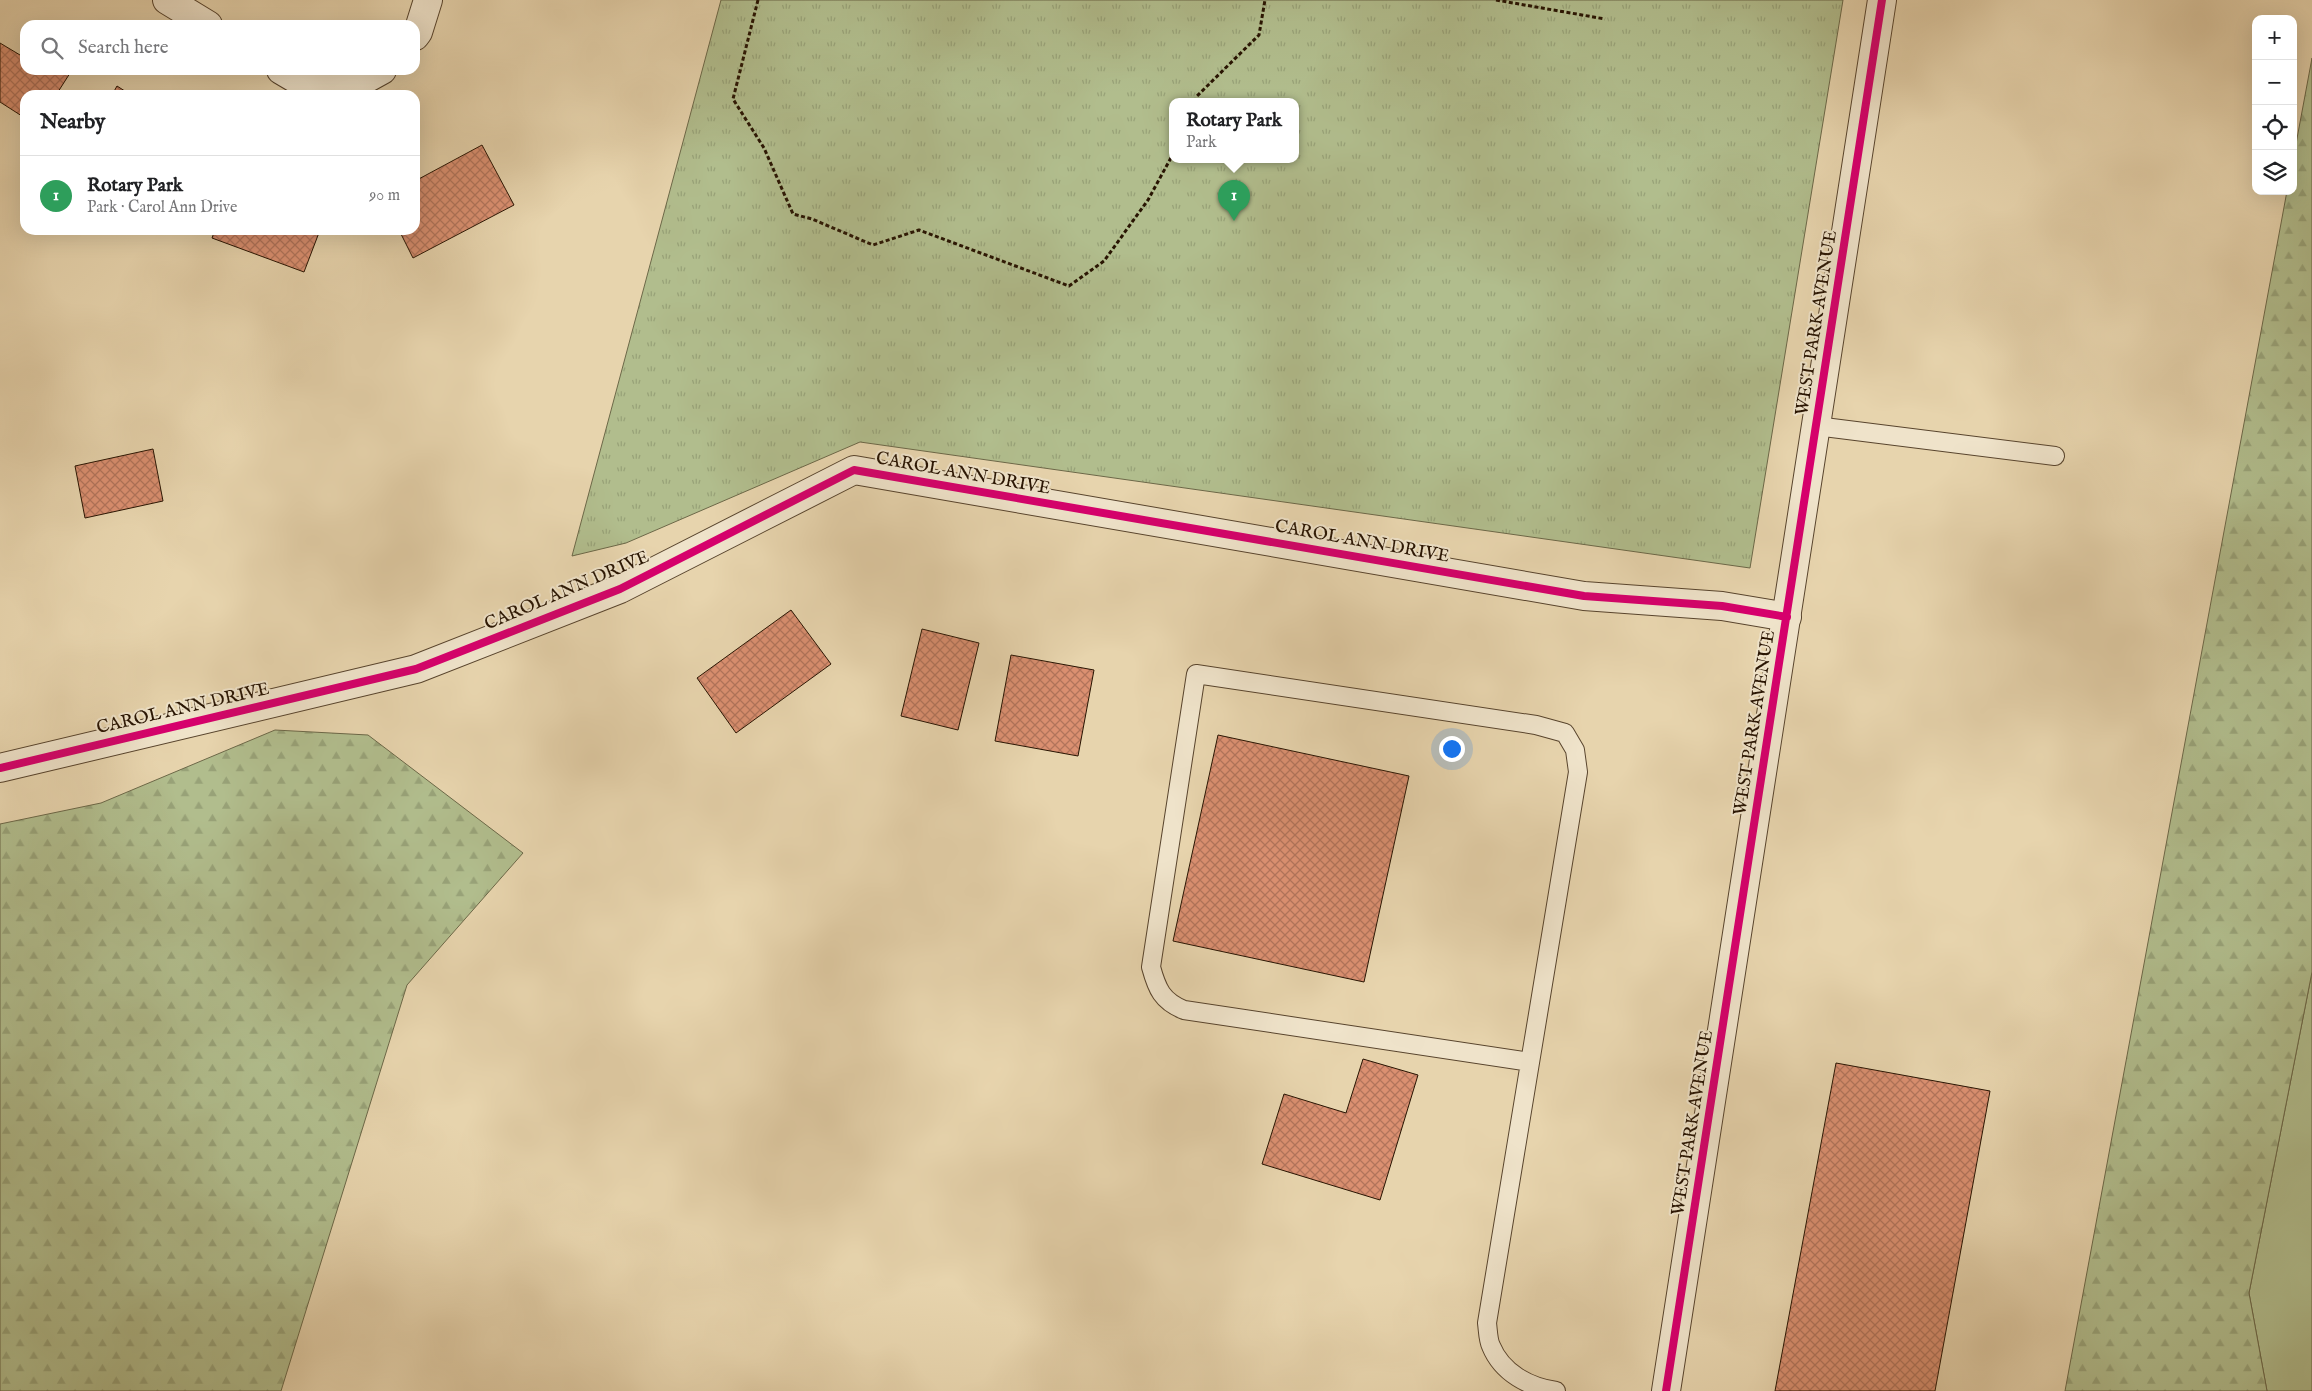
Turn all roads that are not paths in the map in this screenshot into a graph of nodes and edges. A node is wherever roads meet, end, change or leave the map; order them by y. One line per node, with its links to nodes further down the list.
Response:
1 (167, 0): 4 (street)
2 (428, 0): 5 (street)
3 (1882, 0): 8 (street, WEST PARK AVENUE)
4 (200, 20)
5 (420, 26)
6 (289, 75): 7 (street)
7 (373, 75)
8 (1816, 426): 9 (lane); 10 (street, WEST PARK AVENUE)
9 (2055, 456)
10 (1787, 617): 11 (street, CAROL ANN DRIVE); 14 (street, WEST PARK AVENUE)
11 (0, 768)
12 (1530, 1062): 12 (lane); 13 (lane)
13 (1556, 1391)
14 (1666, 1391)

